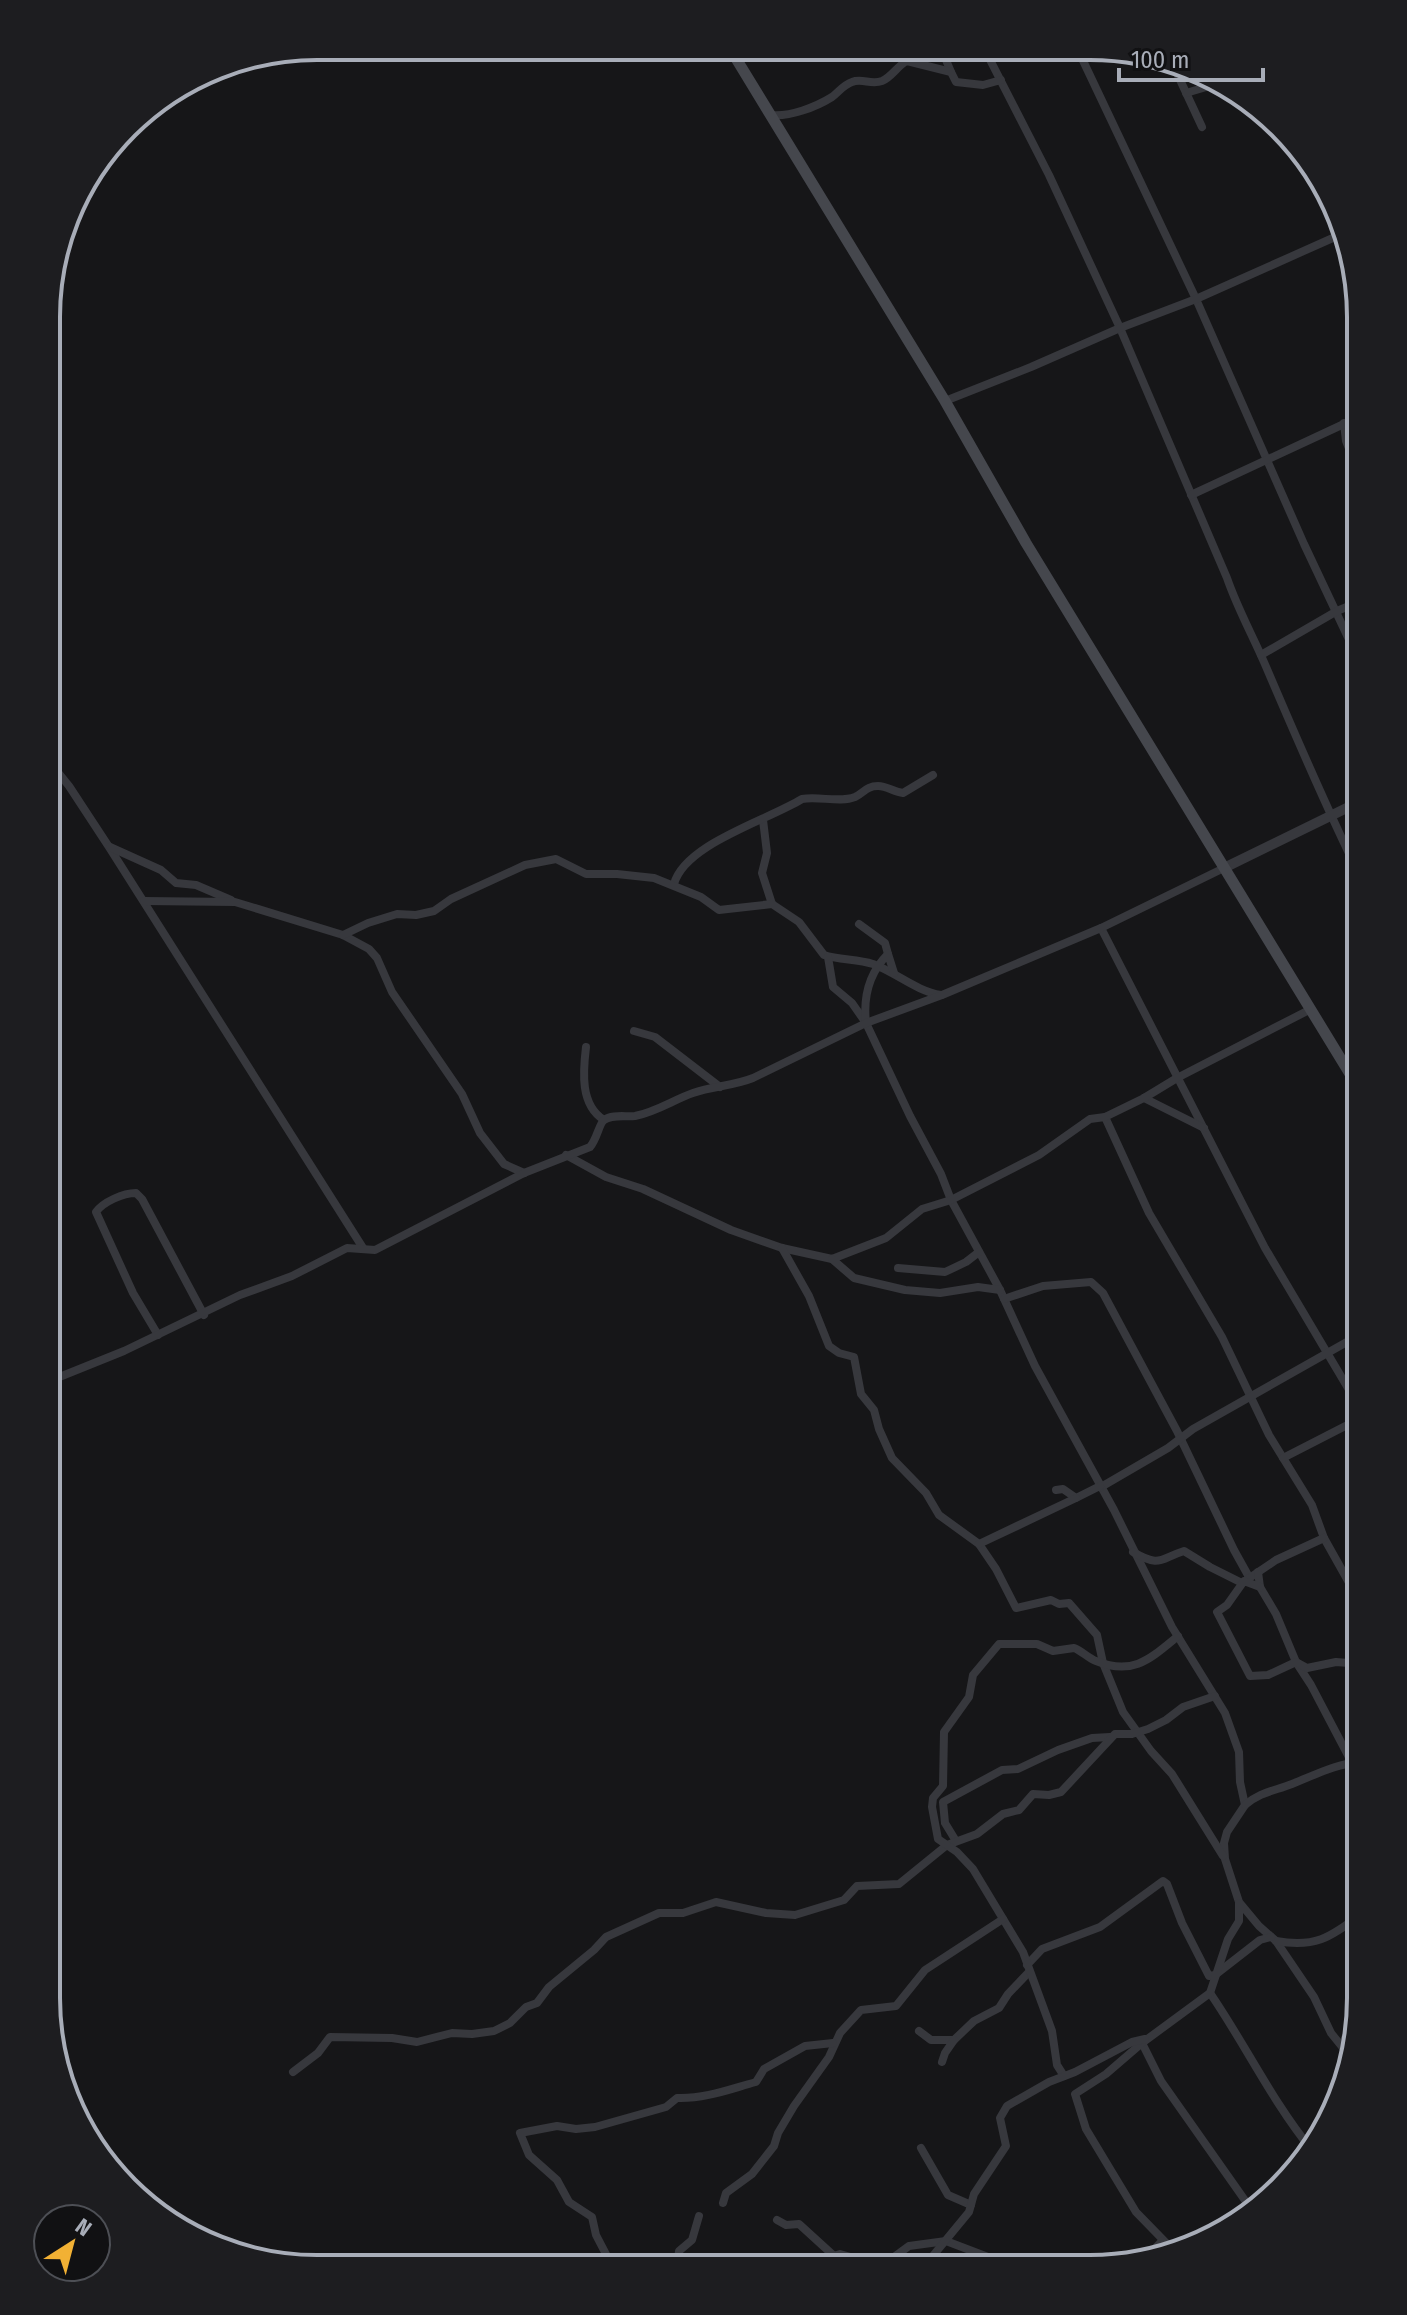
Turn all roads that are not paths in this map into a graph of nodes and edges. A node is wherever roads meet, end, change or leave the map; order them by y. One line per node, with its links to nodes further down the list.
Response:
1 (738, 60): 10 (main road)
2 (946, 60): 5 (street)
3 (990, 60): 7 (street)
4 (1083, 60): 13 (street)
5 (951, 72): 7 (street); 10 (street)
6 (1179, 77): 9 (street)
7 (1001, 80): 14 (street)
8 (1204, 88): 9 (street)
9 (1186, 93): 11 (street)
10 (776, 119): 15 (main road)
11 (1202, 127)
12 (1333, 237): 13 (street)
13 (1196, 299): 14 (street); 20 (street)
14 (1120, 328): 15 (street); 21 (street)
15 (945, 401): 33 (main road)
16 (1347, 422): 17 (street)
17 (1344, 423): 18 (street); 19 (street)
18 (1322, 433): 19 (street); 20 (street)
19 (1346, 441)
20 (1266, 458): 21 (street); 23 (street)
21 (1191, 495): 25 (street)
22 (1347, 607): 23 (street)
23 (1337, 611): 24 (street); 25 (street)
24 (1347, 633)
25 (1261, 655): 29 (street)
26 (60, 775): 31 (street)
27 (933, 775): 30 (street)
28 (1347, 808): 29 (street)
29 (1330, 816): 32 (street); 33 (street)
30 (763, 820): 34 (street); 37 (street)
31 (109, 847): 35 (street); 36 (street)
32 (1347, 849)
33 (1226, 867): 39 (street); 46 (main road)
34 (674, 884): 37 (street); 40 (street)
35 (144, 901): 36 (street); 60 (street)
36 (235, 902): 40 (street)
37 (772, 904): 42 (street)
38 (859, 924): 41 (street)
39 (1101, 928): 45 (street); 51 (street)
40 (343, 935): 58 (street)
41 (888, 954): 43 (street); 44 (street)
42 (828, 957): 43 (street); 47 (street)
43 (876, 965): 44 (street); 47 (street)
44 (894, 973): 45 (street)
45 (942, 995): 47 (street)
46 (1311, 1009): 50 (main road); 51 (street)
47 (866, 1023): 52 (street); 59 (street)
48 (634, 1031): 52 (street)
49 (586, 1047): 55 (street)
50 (1347, 1068)
51 (1177, 1078): 53 (street); 56 (street)
52 (720, 1087): 55 (street)
53 (1144, 1098): 54 (street); 56 (street)
54 (1105, 1117): 59 (street); 72 (street)
55 (604, 1120): 57 (street)
56 (1204, 1128): 69 (street)
57 (566, 1155): 58 (street); 61 (street)
58 (524, 1173): 60 (street)
59 (951, 1200): 62 (street); 63 (street)
60 (363, 1248): 66 (street)
61 (782, 1248): 63 (street); 80 (street)
62 (979, 1252): 64 (street); 65 (street)
63 (832, 1259): 65 (street)
64 (898, 1268)
65 (1002, 1294): 74 (street); 76 (street)
66 (204, 1315): 67 (street); 67 (street)
67 (158, 1335): 70 (street)
68 (1346, 1342): 69 (street)
69 (1326, 1354): 71 (street); 72 (street)
70 (60, 1376)
71 (1346, 1387)
72 (1252, 1395): 74 (street); 75 (street)
73 (1346, 1426): 75 (street)
74 (1180, 1439): 76 (street); 82 (street)
75 (1283, 1458): 79 (street)
76 (1101, 1486): 78 (street); 81 (street)
77 (1056, 1490): 78 (street)
78 (1076, 1498): 80 (street)
79 (1324, 1538): 82 (street); 83 (street)
80 (979, 1544): 87 (street)
81 (1133, 1552): 82 (street); 85 (street)
82 (1250, 1577): 84 (street); 84 (street); 86 (street)
83 (1346, 1578)
84 (1260, 1587): 86 (street)
85 (1178, 1636): 87 (street); 89 (street)
86 (1296, 1662): 88 (street); 92 (street)
87 (1103, 1663): 90 (street); 95 (street)
88 (1346, 1663)
89 (1215, 1696): 90 (street); 94 (street)
90 (1138, 1733): 91 (street); 96 (street)
91 (1110, 1737): 95 (street); 95 (street)
92 (1346, 1746)
93 (1346, 1765): 94 (street)
94 (1245, 1805): 96 (street)
95 (952, 1843): 98 (street); 110 (street)
96 (1225, 1859): 97 (street)
97 (1239, 1902): 100 (street); 102 (street)
98 (1003, 1919): 101 (street); 107 (street)
99 (1346, 1925): 100 (street)
100 (1274, 1939): 102 (street); 108 (street)
101 (1028, 1962): 102 (street); 105 (street); 111 (street)
102 (1215, 1975): 103 (street)
103 (1210, 1993): 106 (street); 112 (street)
104 (919, 2031): 105 (street)
105 (954, 2040): 109 (street)
106 (1145, 2041): 111 (street); 114 (street); 120 (street)
107 (833, 2043): 115 (street); 123 (street)
108 (1342, 2046)
109 (942, 2062)
110 (293, 2072)
111 (1064, 2076): 116 (street)
112 (1304, 2140)
113 (921, 2148): 116 (street)
114 (1246, 2202)
115 (723, 2203)
116 (971, 2205): 119 (street)
117 (699, 2216): 124 (street)
118 (777, 2220): 125 (street)
119 (946, 2241): 127 (street); 128 (street); 129 (street)
120 (1162, 2241): 121 (street); 122 (street)
121 (1164, 2243)
122 (1158, 2245)
123 (606, 2255)
124 (679, 2255)
125 (833, 2255): 126 (street)
126 (849, 2255)
127 (897, 2255)
128 (934, 2255)
129 (984, 2255)

